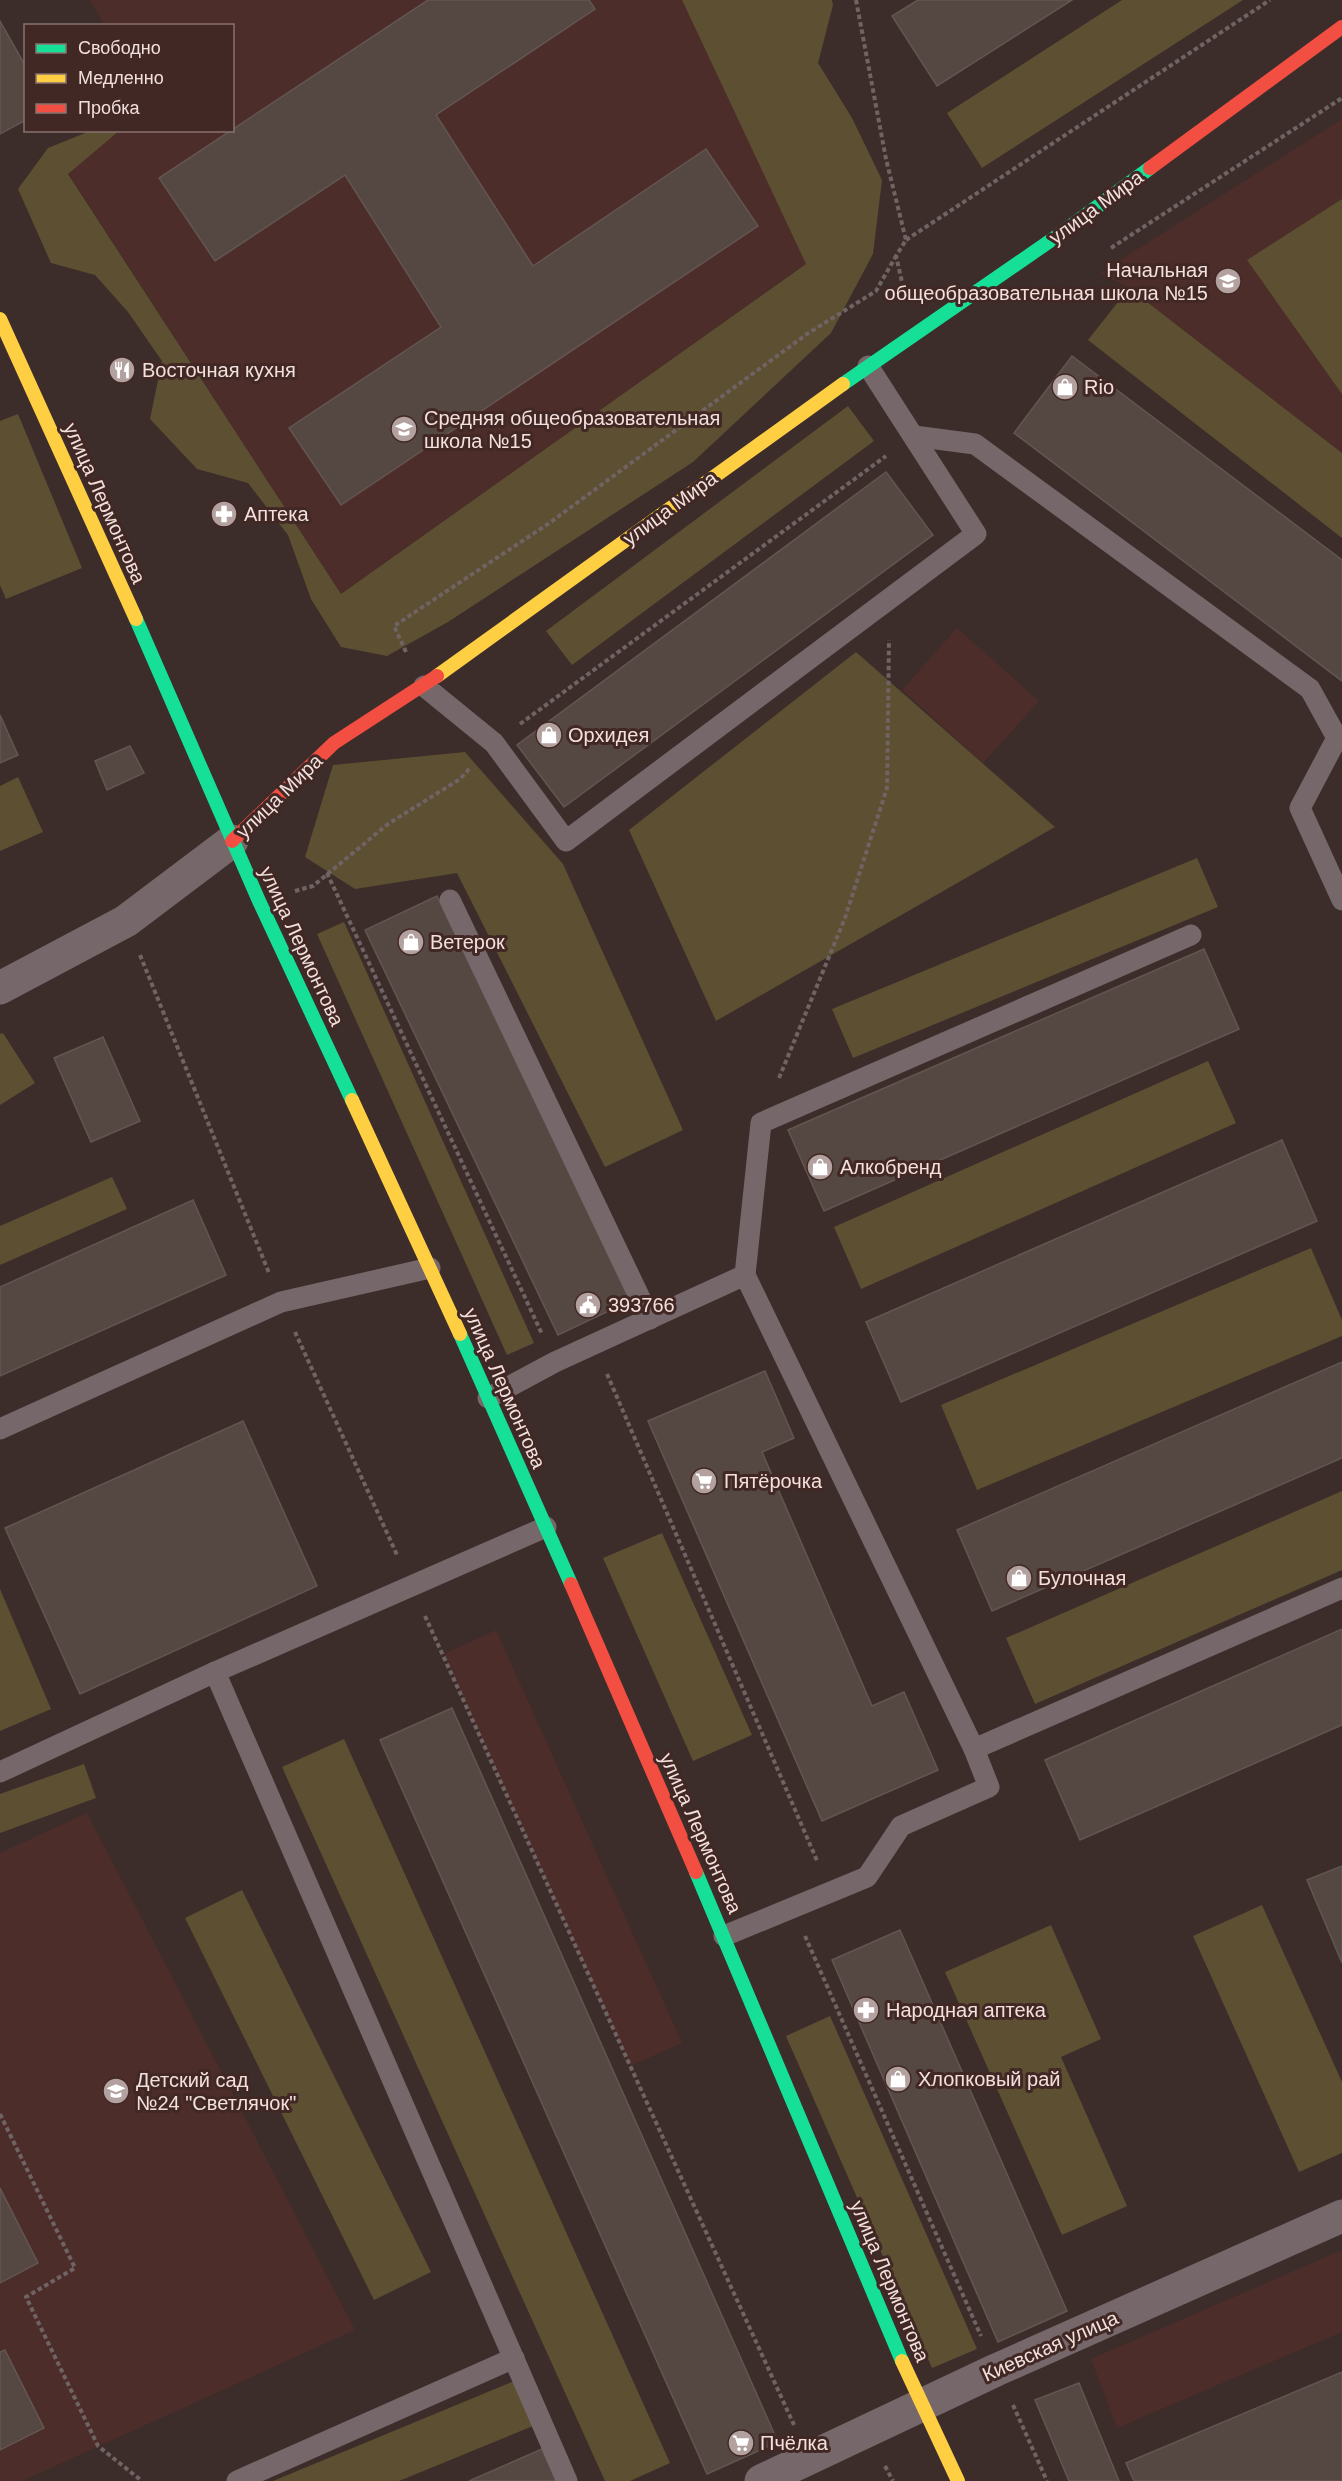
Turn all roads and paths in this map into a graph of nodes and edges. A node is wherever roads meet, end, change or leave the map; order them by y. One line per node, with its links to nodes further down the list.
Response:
1 (856, 0): 5 (path)
2 (1270, 0): 5 (path)
3 (1342, 27): 9 (street, улица Мира)
4 (1342, 98): 6 (path)
5 (906, 240): 7 (path)
6 (1105, 252)
7 (896, 256): 9 (path); 13 (path)
8 (0, 319): 15 (street, улица Лермонтова)
9 (915, 335): 10 (street, улица Мира)
10 (868, 366): 11 (lane); 13 (street, улица Мира)
11 (914, 436): 12 (lane); 14 (path); 18 (lane)
12 (891, 598): 14 (lane); 23 (path)
13 (423, 686): 14 (lane); 15 (street, улица Мира)
14 (494, 743): 16 (path)
15 (232, 841): 19 (street, улица Лермонтова); 20 (street, улица Мира)
16 (327, 873): 19 (path); 29 (path)
17 (450, 900): 27 (lane)
18 (1342, 900)
19 (260, 901): 24 (street, улица Лермонтова)
20 (126, 921): 22 (street, улица Мира); 26 (path)
21 (1191, 935): 23 (lane)
22 (0, 987)
23 (760, 1124): 25 (lane)
24 (430, 1268): 26 (lane); 30 (street, улица Лермонтова)
25 (745, 1275): 27 (lane); 37 (lane)
26 (281, 1302): 31 (lane); 33 (path)
27 (650, 1318): 28 (lane)
28 (594, 1344): 29 (lane); 39 (path)
29 (555, 1362): 30 (lane)
30 (488, 1398): 32 (street, улица Лермонтова)
31 (0, 1429)
32 (546, 1527): 36 (lane); 41 (street, улица Лермонтова)
33 (400, 1561)
34 (1342, 1588): 37 (lane)
35 (424, 1616): 47 (path)
36 (215, 1672): 38 (lane); 44 (lane)
37 (974, 1749): 39 (lane)
38 (0, 1772)
39 (830, 1891): 40 (lane)
40 (792, 1907): 41 (lane); 45 (path)
41 (724, 1936): 46 (street, улица Лермонтова)
42 (0, 2114): 48 (path)
43 (1342, 2216): 45 (street, Киевская улица)
44 (514, 2358): 49 (lane); 50 (lane)
45 (996, 2370): 46 (street, Киевская улица); 53 (path)
46 (921, 2405): 47 (street, Киевская улица); 52 (street, улица Лермонтова)
47 (810, 2459): 51 (street, Киевская улица)
48 (142, 2481)
49 (237, 2481)
50 (567, 2481)
51 (761, 2481)
52 (958, 2481)
53 (1047, 2481)

